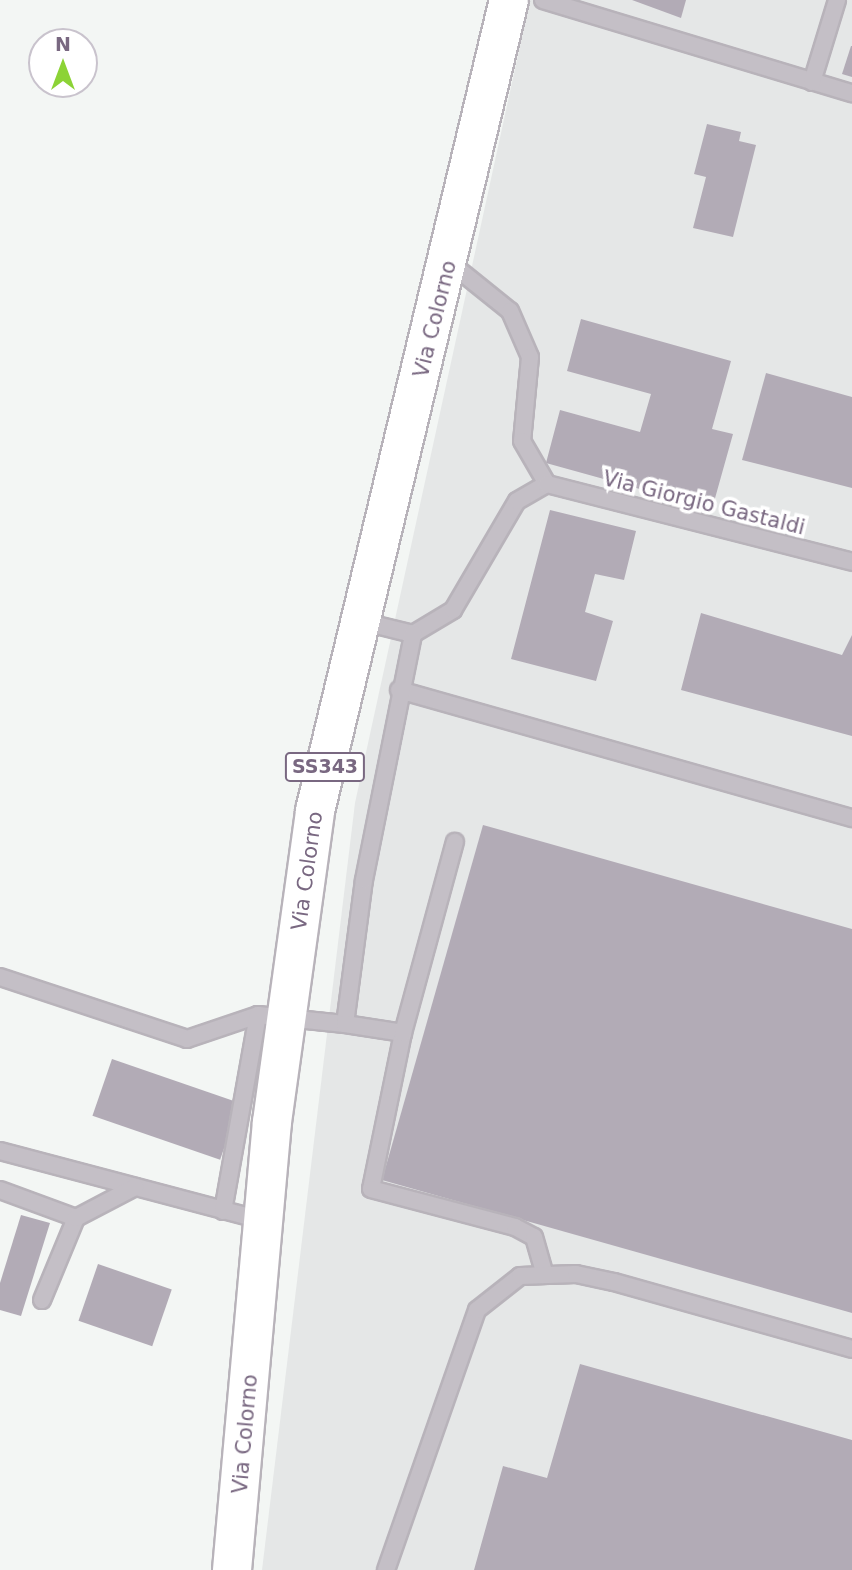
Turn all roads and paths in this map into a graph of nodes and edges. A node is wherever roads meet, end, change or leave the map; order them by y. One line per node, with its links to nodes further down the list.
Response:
1 (509, 0): 6 (main road, Via Colorno / SS343)
2 (543, 0): 4 (lane)
3 (837, 0): 4 (lane)
4 (812, 82): 5 (lane)
5 (852, 93)
6 (449, 262): 7 (lane); 9 (main road, Via Colorno / SS343)
7 (547, 484): 8 (lane, Via Giorgio Gastaldi); 10 (lane)
8 (852, 562)
9 (360, 621): 10 (lane); 15 (main road, Via Colorno / SS343)
10 (413, 634): 11 (lane)
11 (399, 691): 12 (lane); 16 (lane)
12 (852, 817)
13 (455, 842): 17 (lane)
14 (0, 977): 15 (lane)
15 (272, 1015): 16 (lane); 21 (lane); 23 (main road, Via Colorno / SS343)
16 (345, 1024): 17 (lane)
17 (403, 1033): 24 (lane)
18 (0, 1151): 19 (lane)
19 (135, 1187): 21 (lane); 22 (lane)
20 (0, 1190): 22 (lane)
21 (223, 1211): 23 (lane)
22 (76, 1218): 25 (lane)
23 (262, 1220): 27 (main road, Via Colorno / SS343)
24 (544, 1272): 26 (lane); 28 (lane)
25 (43, 1300)
26 (852, 1349)
27 (235, 1564)
28 (386, 1570)

